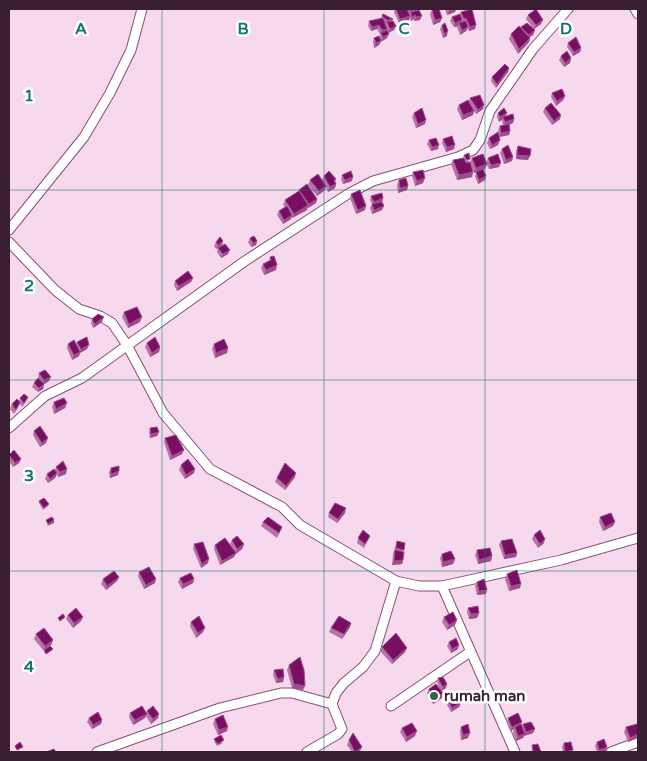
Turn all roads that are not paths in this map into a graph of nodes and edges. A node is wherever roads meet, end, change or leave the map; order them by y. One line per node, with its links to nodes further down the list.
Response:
1 (142, 9): 5 (street)
2 (568, 9): 7 (street)
3 (636, 9): 4 (street)
4 (638, 14)
5 (9, 230)
6 (9, 242): 7 (street)
7 (126, 345): 8 (street); 10 (street)
8 (9, 428)
9 (638, 538): 11 (street)
10 (396, 581): 11 (street); 13 (street)
11 (442, 586): 12 (street)
12 (470, 652): 14 (street); 18 (street)
13 (332, 704): 16 (street); 17 (street)
14 (391, 706)
15 (638, 742): 19 (street)
16 (97, 752)
17 (307, 752)
18 (514, 752)
19 (611, 752)

